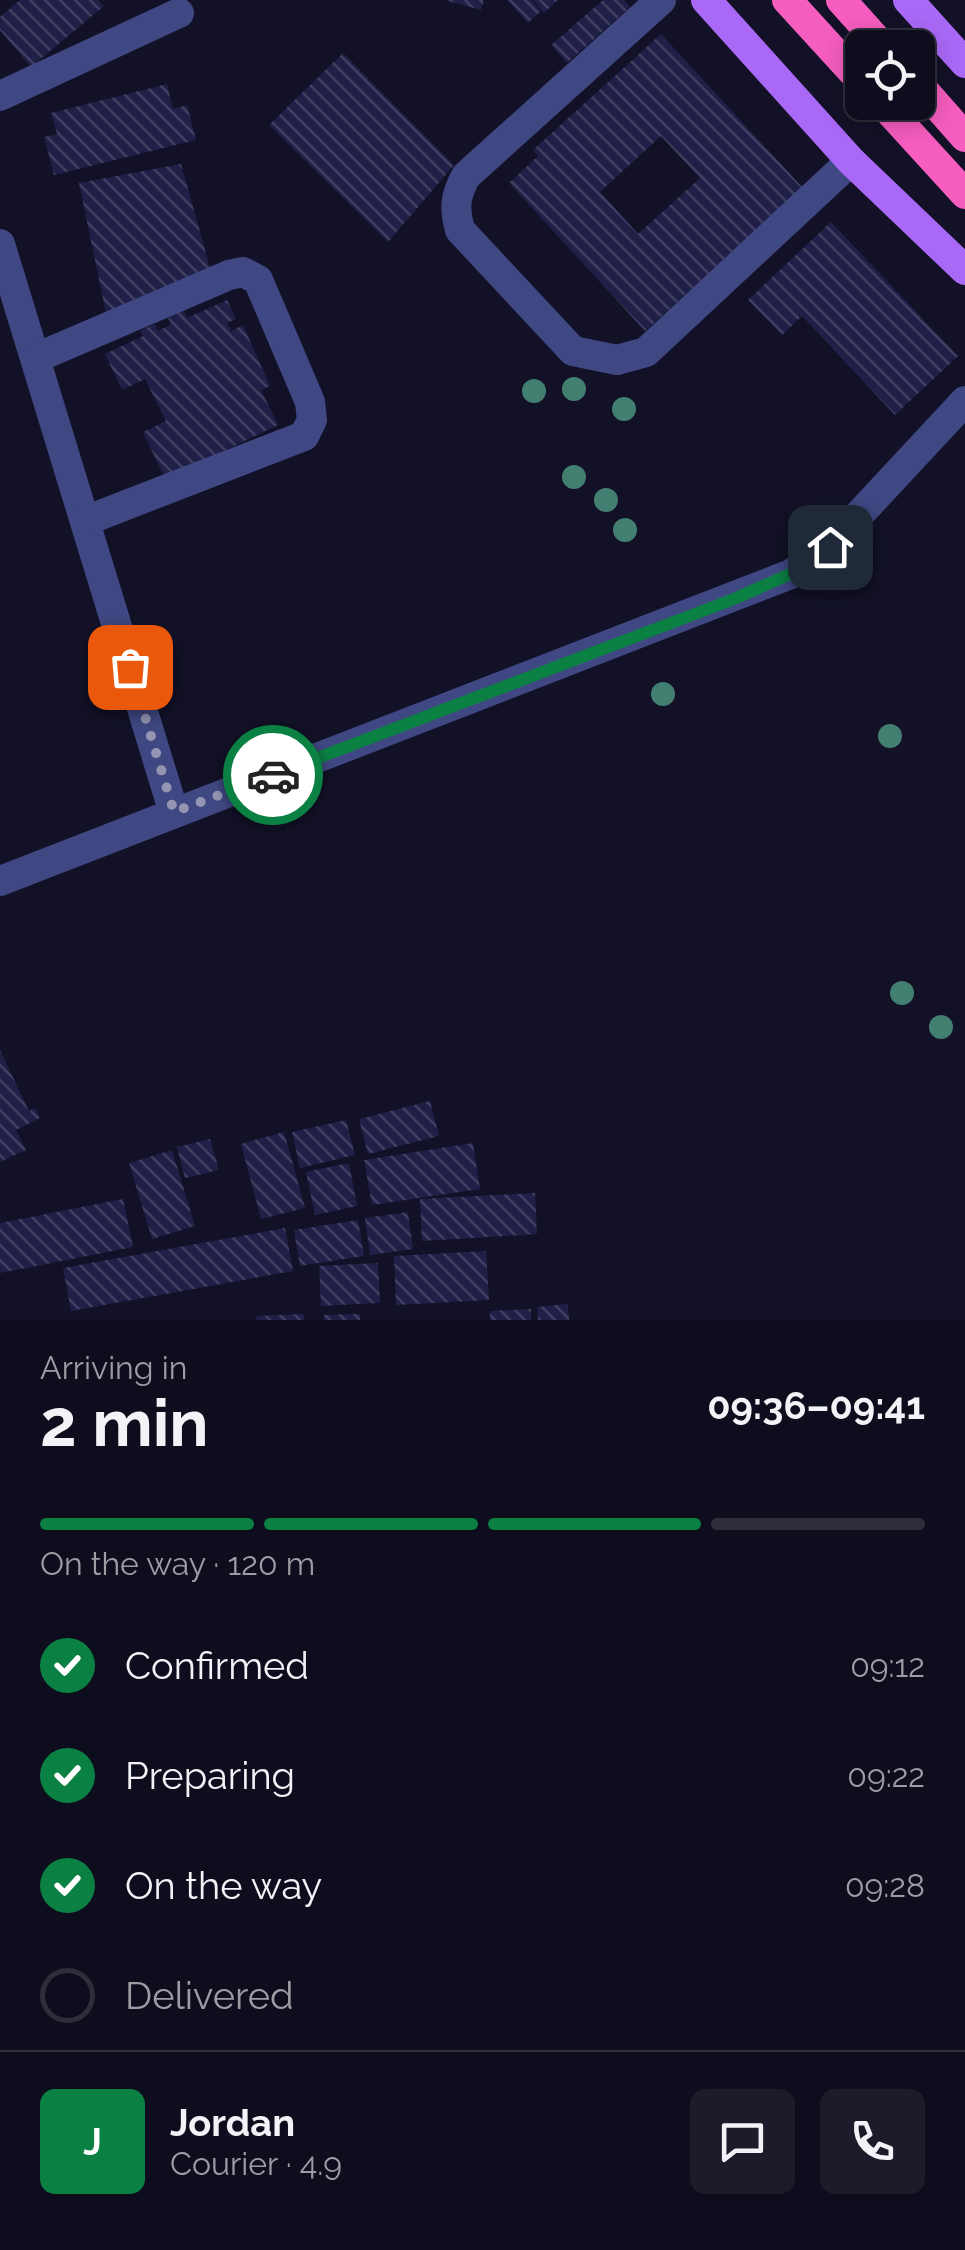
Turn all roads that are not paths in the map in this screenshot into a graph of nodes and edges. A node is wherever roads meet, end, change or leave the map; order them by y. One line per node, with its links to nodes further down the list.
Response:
1 (661, 0): 14 (street)
2 (706, 0): 14 (main road)
3 (788, 0): 8 (highway)
4 (841, 0): 7 (highway)
5 (908, 0): 9 (main road)
6 (179, 13): 10 (street)
7 (868, 30)
8 (845, 63)
9 (965, 63)
10 (0, 96)
11 (935, 103): 13 (highway)
12 (897, 120): 15 (highway)
13 (965, 136)
14 (851, 161): 17 (main road)
15 (965, 194)
16 (0, 244): 18 (street)
17 (965, 270)
18 (36, 358): 20 (street); 20 (street)
19 (965, 402): 21 (street)
20 (85, 521): 21 (street)
21 (174, 812): 22 (street)
22 (0, 881)

